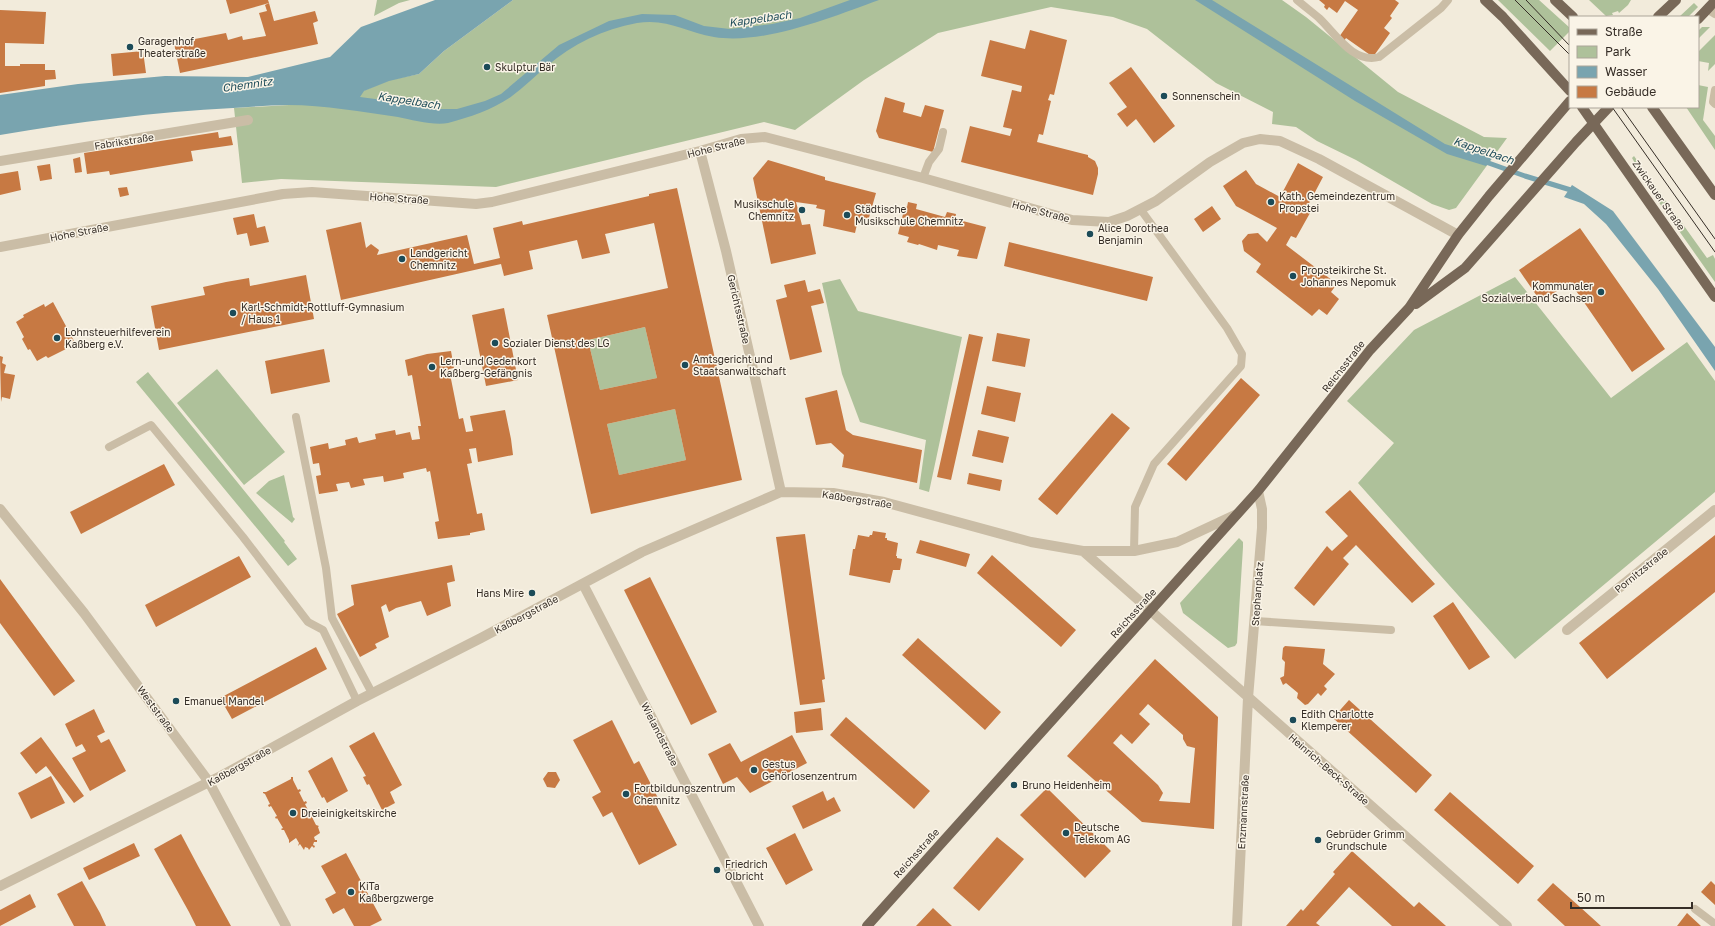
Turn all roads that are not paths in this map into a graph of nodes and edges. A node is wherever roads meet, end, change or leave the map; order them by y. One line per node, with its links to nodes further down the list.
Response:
1 (1297, 0): 2 (lane)
2 (1448, 0)
3 (1485, 0): 11 (main road)
4 (1555, 0): 8 (main road)
5 (1676, 0): 9 (main road)
6 (1715, 1): 7 (main road)
7 (1711, 11): 10 (main road)
8 (1571, 16)
9 (1659, 16)
10 (1699, 17)
11 (1569, 90)
12 (1715, 90): 14 (lane)
13 (1569, 101): 26 (main road, Reichsstraße)
14 (1715, 104)
15 (1583, 108): 19 (main road, Zwickauer Straße)
16 (1608, 108): 19 (main road, Reichsstraße)
17 (1653, 108): 24 (main road)
18 (248, 120): 22 (street, Fabrikstraße)
19 (1594, 122): 28 (main road, Zwickauer Straße); 29 (main road, Reichsstraße)
20 (943, 132): 23 (lane)
21 (700, 150): 23 (street, Hohe Straße); 27 (street, Hohe Straße); 33 (street, Gerichtsstraße)
22 (0, 162)
23 (923, 178): 25 (street, Hohe Straße)
24 (1715, 195)
25 (1141, 210): 26 (street, Hohe Straße); 38 (lane)
26 (1458, 235): 29 (main road, Reichsstraße)
27 (0, 247)
28 (1715, 297)
29 (1409, 308): 32 (main road, Reichsstraße)
30 (296, 417): 44 (lane)
31 (109, 448): 46 (lane)
32 (1258, 491): 36 (main road, Reichsstraße); 41 (street, Stephanplatz)
33 (781, 492): 37 (street, Kaßbergstraße); 39 (street, Kaßbergstraße)
34 (0, 509): 47 (street, Weststraße)
35 (1715, 510): 43 (street, Pornitzstraße)
36 (1237, 514): 38 (street, Kaßbergstraße); 40 (main road, Reichsstraße)
37 (1083, 550): 38 (street, Kaßbergstraße); 40 (street)
38 (1134, 551)
39 (583, 584): 44 (street, Kaßbergstraße); 52 (street, Wielandstraße)
40 (1151, 610): 45 (street, Heinrich-Beck-Straße); 53 (main road, Reichsstraße)
41 (1255, 621): 42 (lane); 45 (street, Stephanplatz)
42 (1390, 630)
43 (1567, 630)
44 (372, 693): 46 (street, Kaßbergstraße)
45 (1248, 698): 54 (street, Enzmannstraße); 55 (street, Heinrich-Beck-Straße)
46 (357, 700): 47 (street, Kaßbergstraße)
47 (209, 782): 48 (street, Kaßbergstraße); 51 (street, Weststraße)
48 (0, 886)
49 (1695, 909): 50 (lane)
50 (1715, 924)
51 (286, 926)
52 (759, 926)
53 (867, 926)
54 (1237, 926)
55 (1507, 926)

